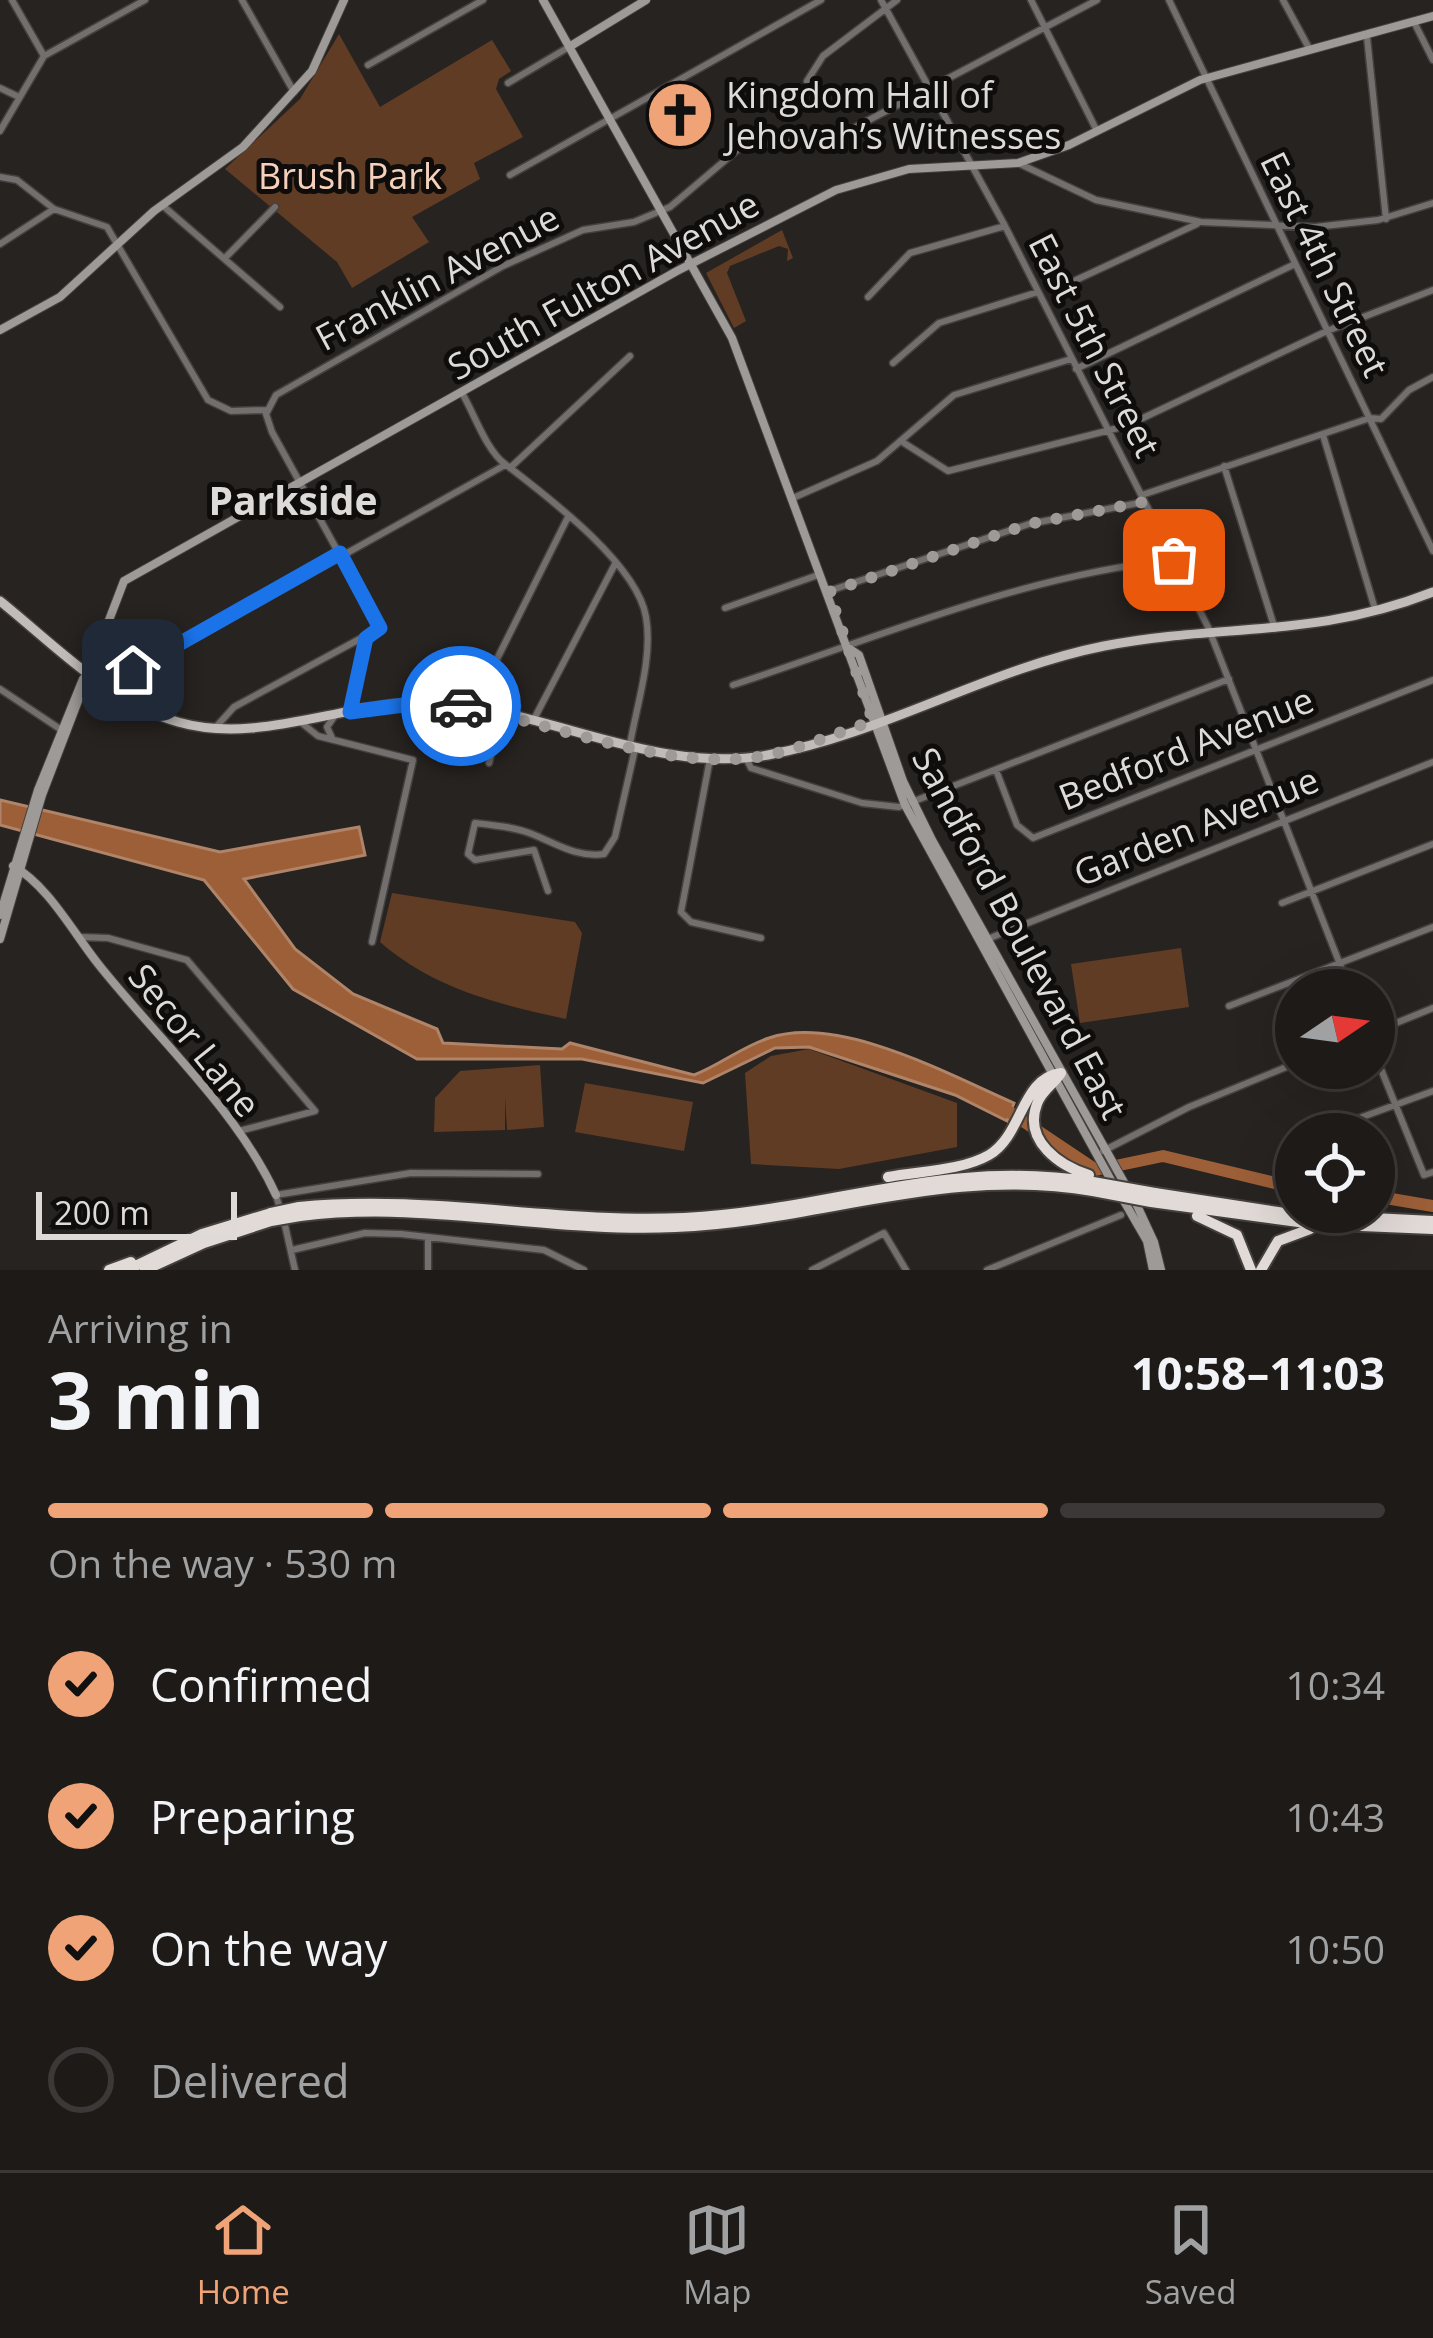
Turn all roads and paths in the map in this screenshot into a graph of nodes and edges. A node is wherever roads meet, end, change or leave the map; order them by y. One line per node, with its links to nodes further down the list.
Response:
1 (12, 0): 21 (street)
2 (145, 0): 21 (street)
3 (242, 0): 29 (street)
4 (344, 0): 29 (street)
5 (483, 0): 23 (street)
6 (543, 0): 19 (street, Sandford Boulevard East)
7 (646, 0): 19 (street)
8 (821, 0): 31 (street)
9 (897, 0): 14 (street)
10 (1031, 0): 17 (street)
11 (1097, 0): 17 (street, Franklin Avenue)
12 (1169, 0): 24 (street, East 4th Street)
13 (1283, 0): 20 (street)
14 (883, 4): 25 (street); 28 (street, East 5th Street)
15 (1433, 16): 16 (street, South Fulton Avenue)
16 (1414, 24): 18 (street, South Fulton Avenue); 22 (street)
17 (1045, 27): 28 (street, Franklin Avenue); 33 (street)
18 (1367, 37): 20 (street, South Fulton Avenue); 43 (street)
19 (568, 47): 26 (street); 31 (street, Sandford Boulevard East)
20 (1310, 50): 24 (street, South Fulton Avenue)
21 (44, 56): 30 (street)
22 (1433, 60)
23 (368, 65)
24 (1207, 77): 33 (street, South Fulton Avenue); 46 (street, East 4th Street)
25 (807, 81)
26 (508, 83)
27 (0, 88): 30 (street)
28 (931, 89): 35 (street, East 5th Street); 42 (street, Franklin Avenue)
29 (294, 92): 39 (street)
30 (19, 97): 32 (street)
31 (609, 119): 36 (street); 42 (street, Sandford Boulevard East)
32 (0, 131)
33 (1097, 131): 34 (street, South Fulton Avenue)
34 (1018, 163): 35 (street, South Fulton Avenue); 44 (street)
35 (973, 166): 45 (street, East 5th Street); 51 (street, South Fulton Avenue)
36 (510, 175)
37 (0, 176): 41 (street)
38 (1433, 203): 43 (street)
39 (162, 206): 48 (street); 49 (street)
40 (274, 207): 49 (street)
41 (54, 209): 47 (street); 48 (street)
42 (660, 212): 51 (street, Sandford Boulevard East); 65 (street, Franklin Avenue)
43 (1386, 218): 46 (street)
44 (1201, 222): 46 (street); 52 (street)
45 (1005, 226): 54 (street, East 5th Street); 55 (street)
46 (1276, 227): 50 (street, East 4th Street)
47 (0, 244)
48 (120, 246): 57 (street); 65 (street)
49 (225, 258): 56 (street)
50 (1294, 264): 58 (street, East 4th Street); 62 (street)
51 (690, 266): 64 (street, South Fulton Avenue); 73 (street, Sandford Boulevard East)
52 (1076, 280)
53 (1433, 290): 58 (street)
54 (1038, 292): 60 (street, East 5th Street); 61 (street)
55 (868, 297)
56 (280, 308)
57 (0, 330)
58 (1327, 331): 66 (street, East 4th Street); 67 (street)
59 (630, 356): 70 (street)
60 (1071, 359): 62 (street, East 5th Street); 69 (street)
61 (893, 363)
62 (1076, 369): 67 (street, East 5th Street)
63 (1433, 377): 66 (street)
64 (462, 393): 70 (street); 72 (street, South Fulton Avenue)
65 (267, 410): 72 (street)
66 (1370, 418): 68 (street); 76 (street, East 4th Street)
67 (1108, 431): 69 (street); 74 (street, East 5th Street)
68 (1323, 434): 71 (street); 85 (street)
69 (904, 443): 73 (street)
70 (508, 466): 75 (street); 77 (street)
71 (1224, 466): 74 (street); 86 (street)
72 (301, 482): 77 (street); 90 (street, South Fulton Avenue)
73 (793, 498): 80 (street, Sandford Boulevard East)
74 (1142, 499): 78 (street, East 5th Street); 81 (street)
75 (568, 517): 79 (street); 96 (street)
76 (1433, 551)
77 (340, 553): 88 (street); 94 (street)
78 (1174, 560): 87 (street, East 5th Street); 89 (street)
79 (615, 564): 102 (street); 106 (street)
80 (822, 574): 81 (street, Sandford Boulevard East); 84 (street)
81 (829, 592): 89 (street, Sandford Boulevard East)
82 (1433, 592): 85 (main road)
83 (0, 601): 90 (main road)
84 (725, 608)
85 (1376, 612): 86 (main road)
86 (1275, 631): 87 (main road)
87 (1212, 635): 91 (street, East 5th Street); 101 (main road)
88 (366, 638): 97 (street); 103 (street)
89 (850, 649): 93 (street); 101 (street, Sandford Boulevard East)
90 (87, 673): 94 (main road); 104 (street, South Fulton Avenue)
91 (1229, 679): 107 (street, East 5th Street); 112 (street)
92 (1433, 680): 107 (street, Bedford Avenue)
93 (733, 685)
94 (105, 688): 103 (main road)
95 (0, 689): 104 (street)
96 (472, 708): 97 (main road); 99 (main road)
97 (350, 712): 98 (main road)
98 (336, 714): 100 (main road); 105 (street)
99 (502, 715): 102 (main road); 111 (street)
100 (298, 720): 103 (main road); 105 (street)
101 (877, 720): 108 (main road); 113 (street, Sandford Boulevard East)
102 (533, 723): 106 (main road)
103 (215, 728)
104 (63, 731): 116 (street, South Fulton Avenue)
105 (334, 740): 126 (street)
106 (633, 745): 109 (main road); 117 (street)
107 (1255, 748): 112 (street, Bedford Avenue); 114 (street, East 5th Street)
108 (746, 758): 109 (main road); 113 (street)
109 (710, 759): 123 (street)
110 (1433, 762): 114 (street, Garden Avenue)
111 (490, 763)
112 (995, 770): 113 (street)
113 (909, 804): 125 (street, Sandford Boulevard East)
114 (1284, 821): 118 (street, East 5th Street); 125 (street, Garden Avenue)
115 (1433, 844): 118 (street)
116 (16, 867): 120 (street); 122 (street, Secor Lane); 124 (street)
117 (548, 891)
118 (1310, 892): 119 (street); 127 (street, East 5th Street)
119 (1282, 903)
120 (0, 915)
121 (1433, 926): 127 (street)
122 (76, 937): 139 (street, Secor Lane); 139 (street)
123 (761, 938)
124 (0, 939)
125 (983, 940): 133 (street, Sandford Boulevard East)
126 (372, 941)
127 (1340, 963): 128 (street, East 5th Street); 129 (street)
128 (1342, 969)
129 (1229, 1006)
130 (1433, 1008): 131 (street)
131 (1395, 1023)
132 (1275, 1072): 140 (street)
133 (1055, 1077): 136 (highway); 140 (street, Sandford Boulevard East)
134 (1390, 1089): 137 (street)
135 (1433, 1091): 137 (street)
136 (1033, 1100): 143 (highway); 147 (highway)
137 (1397, 1105): 138 (street); 141 (street)
138 (1375, 1113)
139 (236, 1132): 144 (street, Secor Lane)
140 (1102, 1154): 143 (street, Sandford Boulevard East)
141 (1429, 1173)
142 (538, 1174): 144 (street)
143 (1102, 1181): 145 (highway, bridge); 147 (highway); 148 (highway); 167 (street, Sandford Boulevard East)
144 (276, 1195): 156 (street, Secor Lane)
145 (1153, 1197): 146 (highway); 152 (highway)
146 (1166, 1204): 151 (highway); 168 (highway)
147 (781, 1207): 148 (highway)
148 (300, 1212): 150 (highway, bridge)
149 (1121, 1215): 166 (street)
150 (271, 1217): 157 (highway); 160 (highway)
151 (1275, 1218)
152 (1433, 1225): 153 (highway)
153 (1395, 1226)
154 (1301, 1233): 169 (highway)
155 (428, 1238): 156 (street); 162 (street); 163 (street)
156 (292, 1250): 161 (street, Secor Lane)
157 (157, 1254): 158 (highway); 159 (highway)
158 (109, 1270)
159 (127, 1270)
160 (146, 1270)
161 (295, 1270)
162 (428, 1270)
163 (584, 1270)
164 (812, 1270): 165 (street)
165 (906, 1270)
166 (987, 1270)
167 (1157, 1270)
168 (1251, 1270)
169 (1261, 1270)

